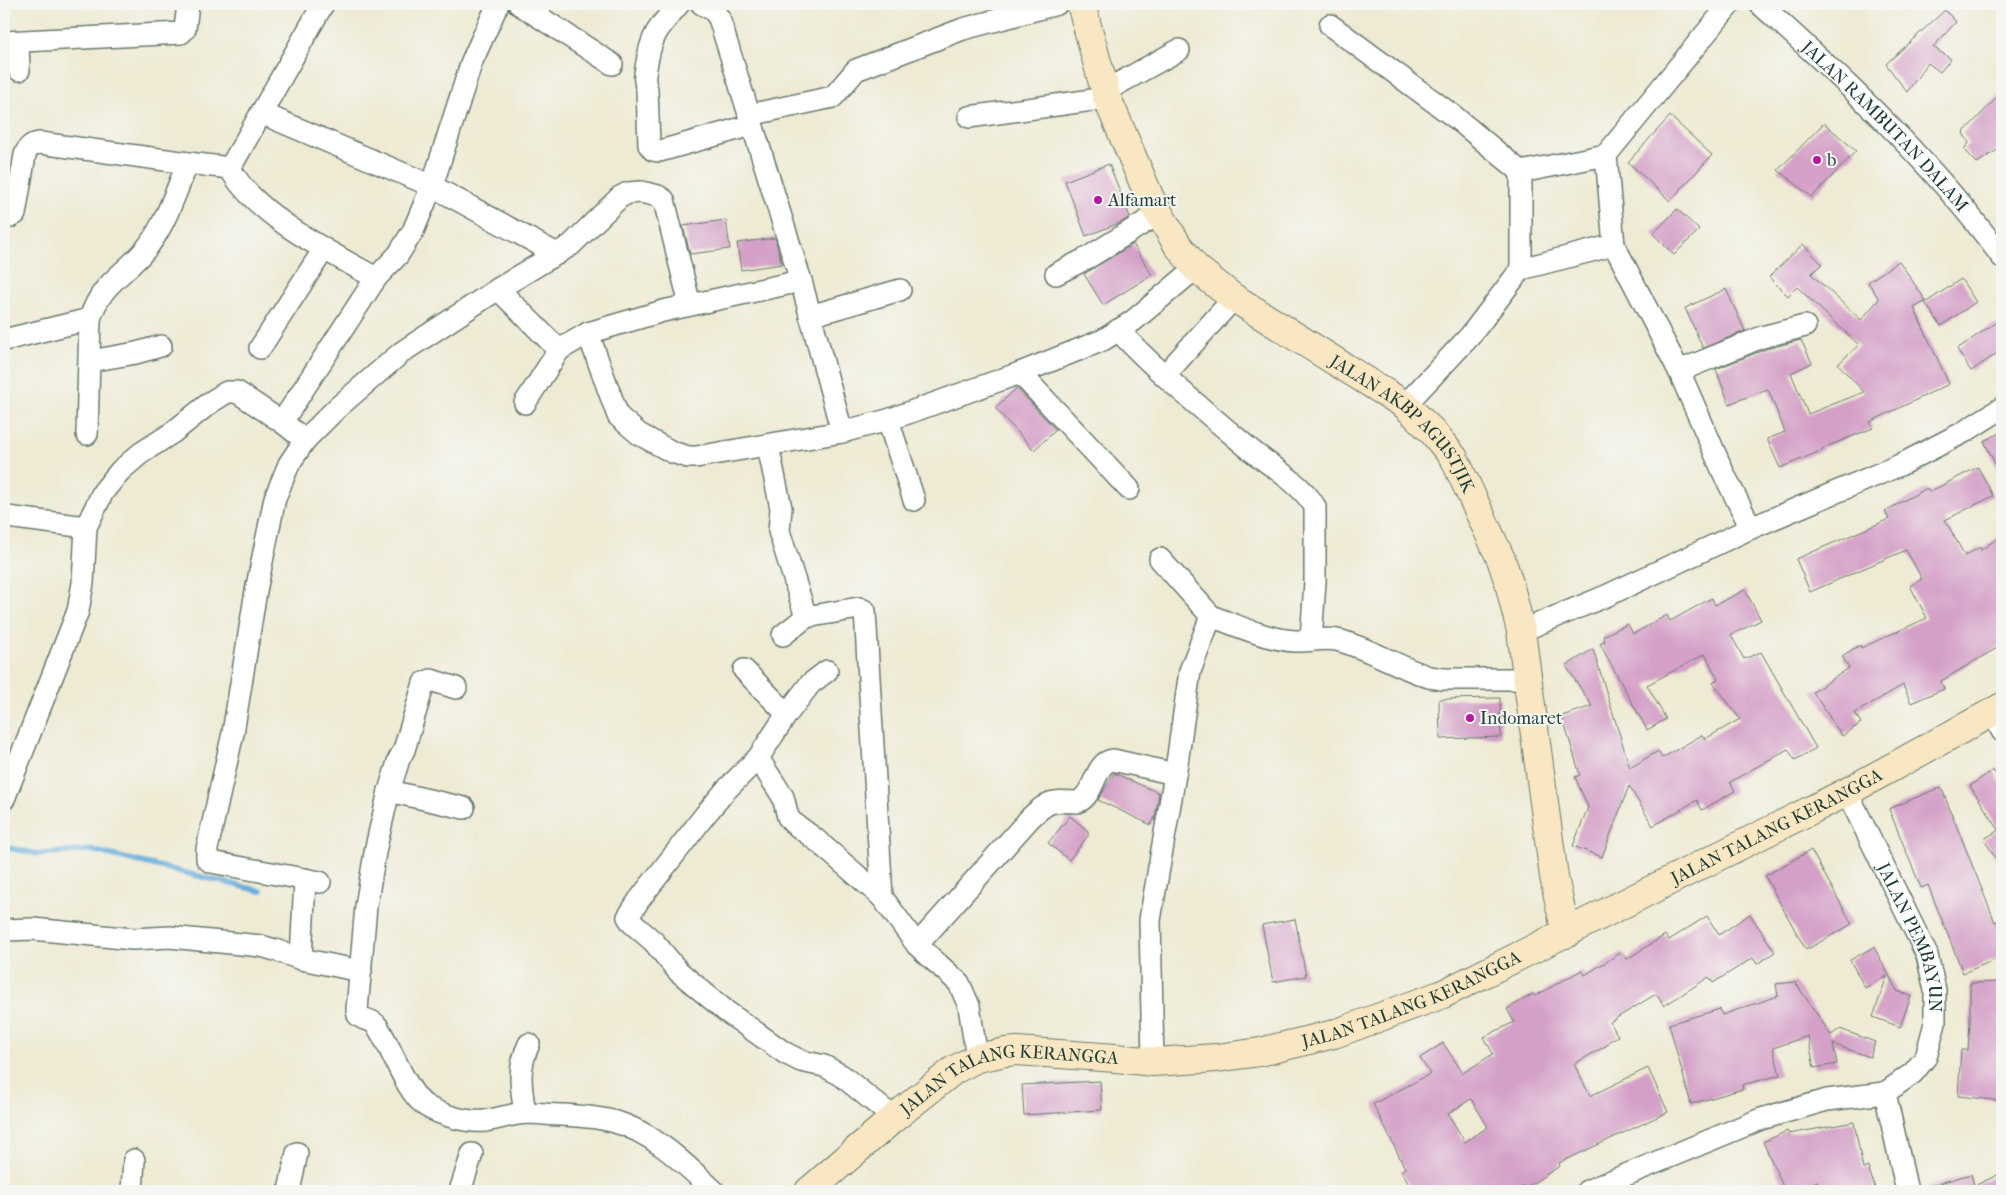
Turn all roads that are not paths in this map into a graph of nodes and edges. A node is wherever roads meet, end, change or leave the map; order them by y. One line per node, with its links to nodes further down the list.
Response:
1 (188, 4): 12 (street)
2 (323, 4): 17 (street)
3 (498, 4): 24 (street)
4 (520, 4): 14 (street)
5 (679, 4): 19 (street)
6 (702, 4): 19 (street)
7 (1057, 4): 19 (street)
8 (1081, 4): 16 (street, JALAN AKBP AGUSTJIK)
9 (1730, 4): 20 (street)
10 (1760, 4): 30 (street, JALAN RAMBUTAN DALAM)
11 (1330, 25): 23 (street)
12 (11, 43): 15 (street)
13 (1179, 50): 16 (street)
14 (612, 64)
15 (19, 70)
16 (1106, 94): 18 (street); 25 (street, JALAN AKBP AGUSTJIK)
17 (261, 113): 22 (street); 24 (street)
18 (969, 117)
19 (750, 120): 35 (street)
20 (1606, 155): 23 (street); 27 (street)
21 (188, 163): 22 (street); 26 (street); 41 (street)
22 (230, 168): 28 (street)
23 (1521, 172): 32 (street)
24 (432, 186): 29 (street); 34 (street)
25 (1158, 214): 31 (street, JALAN AKBP AGUSTJIK); 33 (street)
26 (4, 216)
27 (1614, 245): 32 (street); 50 (street)
28 (324, 249): 34 (street); 47 (street)
29 (557, 254): 36 (street); 39 (street)
30 (2002, 257)
31 (1196, 268): 38 (street, JALAN AKBP AGUSTJIK); 43 (street)
32 (1522, 269): 54 (street)
33 (1056, 274)
34 (376, 278): 57 (street)
35 (801, 281): 39 (street); 40 (street)
36 (498, 290): 48 (street); 60 (street)
37 (900, 290): 40 (street)
38 (1234, 298): 52 (street); 54 (street, JALAN AKBP AGUSTJIK)
39 (690, 305): 44 (street)
40 (810, 316): 58 (street)
41 (90, 319): 45 (street); 49 (street)
42 (1805, 326): 50 (street)
43 (1118, 330): 51 (street); 52 (street)
44 (588, 333): 48 (street); 61 (street)
45 (4, 340)
46 (160, 346): 49 (street)
47 (260, 348)
48 (559, 350): 53 (street)
49 (90, 361): 59 (street)
50 (1679, 371): 66 (street)
51 (1020, 372): 56 (street); 62 (street)
52 (1165, 375): 72 (street)
53 (525, 403)
54 (1405, 405): 70 (street, JALAN AKBP AGUSTJIK)
55 (2002, 408): 66 (street)
56 (888, 420): 58 (street); 63 (street)
57 (282, 422): 60 (street); 65 (street)
58 (842, 432): 61 (street)
59 (87, 434)
60 (305, 440): 89 (street)
61 (768, 446): 69 (street)
62 (1130, 489)
63 (914, 500)
64 (6, 517): 65 (street)
65 (86, 527): 83 (street)
66 (1751, 528): 70 (street)
67 (1160, 559): 68 (street)
68 (1211, 616): 72 (street); 80 (street)
69 (806, 617): 71 (street); 85 (street)
70 (1521, 631): 75 (street, JALAN AKBP AGUSTJIK)
71 (783, 635)
72 (1311, 640): 75 (street)
73 (744, 670): 77 (street)
74 (827, 671): 77 (street)
75 (1527, 679): 87 (street, JALAN AKBP AGUSTJIK)
76 (456, 688): 81 (street)
77 (787, 714): 79 (street)
78 (1999, 716): 82 (street, JALAN TALANG KERANGGA)
79 (758, 758): 85 (street); 96 (street)
80 (1175, 774): 88 (street); 93 (street)
81 (389, 791): 84 (street); 90 (street)
82 (1847, 792): 87 (street, JALAN TALANG KERANGGA); 94 (street, JALAN PEMBAYUN)
83 (4, 798)
84 (464, 808)
85 (882, 898): 88 (street)
86 (4, 930): 89 (street)
87 (1566, 934): 93 (street, JALAN TALANG KERANGGA)
88 (917, 945): 92 (street)
89 (302, 959): 90 (street)
90 (361, 971): 95 (street)
91 (529, 1044): 95 (street)
92 (977, 1058): 93 (street, JALAN TALANG KERANGGA); 96 (street, JALAN TALANG KERANGGA)
93 (1153, 1062)
94 (1885, 1093): 105 (street); 106 (street)
95 (525, 1114): 103 (street)
96 (894, 1118): 104 (street, JALAN TALANG KERANGGA)
97 (297, 1153): 101 (street)
98 (472, 1154): 102 (street)
99 (134, 1160): 100 (street)
100 (132, 1191)
101 (289, 1191)
102 (460, 1191)
103 (714, 1191)
104 (809, 1191)
105 (1586, 1191)
106 (1907, 1191)

